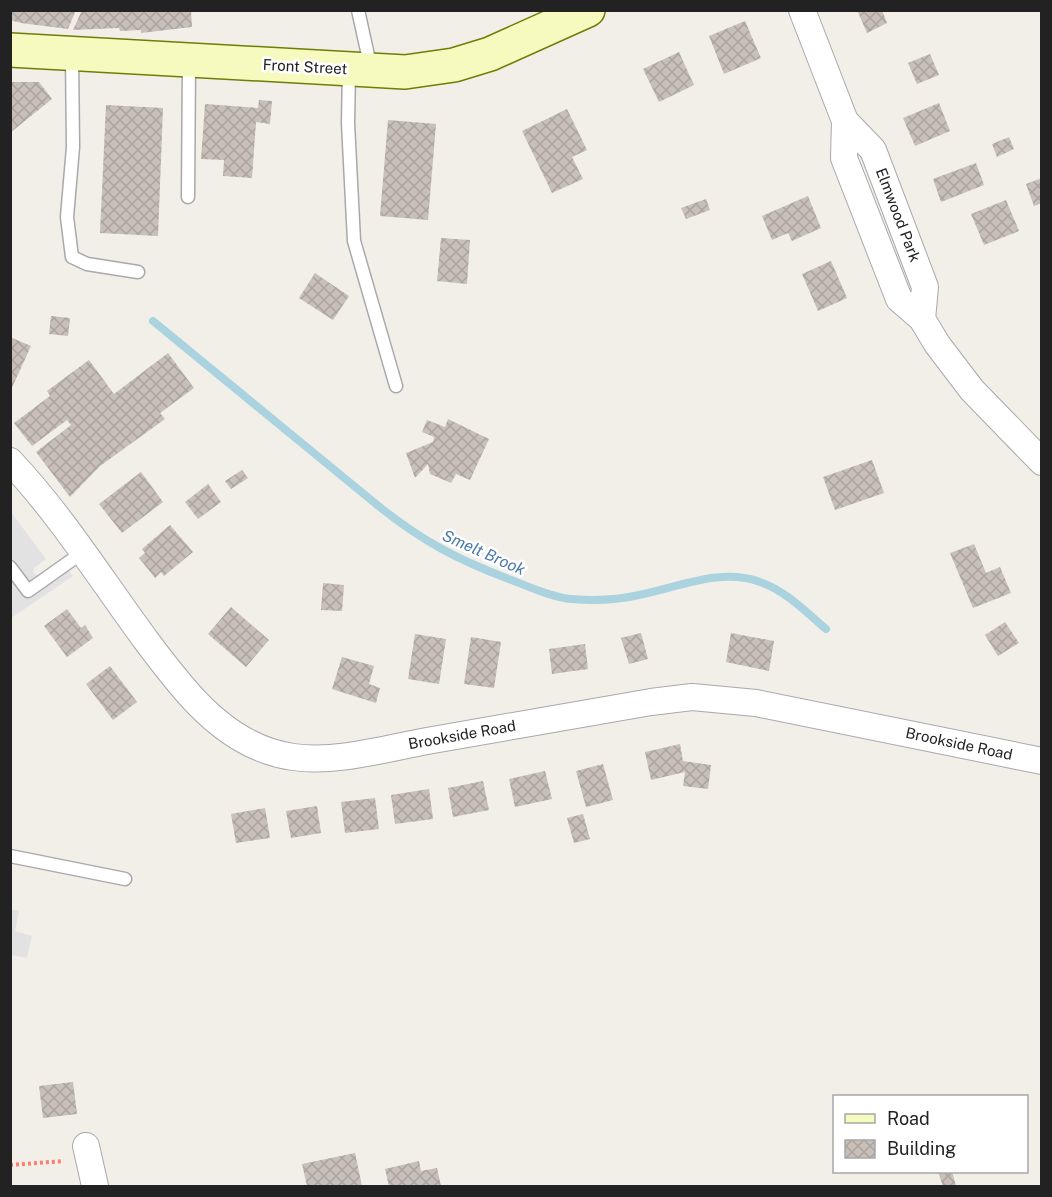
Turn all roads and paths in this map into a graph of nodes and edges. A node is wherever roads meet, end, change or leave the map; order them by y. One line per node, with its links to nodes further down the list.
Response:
1 (358, 10): 7 (lane)
2 (588, 10): 7 (street, Front Street)
3 (802, 10): 12 (street, Elmwood Park)
4 (10, 50): 5 (street, Front Street)
5 (72, 54): 6 (street, Front Street); 9 (lane)
6 (189, 60): 7 (street, Front Street); 8 (lane)
7 (360, 70): 10 (lane)
8 (188, 197)
9 (138, 272)
10 (396, 386)
11 (10, 461): 13 (street, Brookside Road)
12 (1041, 462)
13 (83, 552): 14 (lane); 15 (street, Brookside Road)
14 (10, 567)
15 (1041, 761)
16 (10, 856): 17 (lane)
17 (125, 879)
18 (87, 1150): 19 (path); 20 (street)
19 (10, 1165)
20 (95, 1186)

